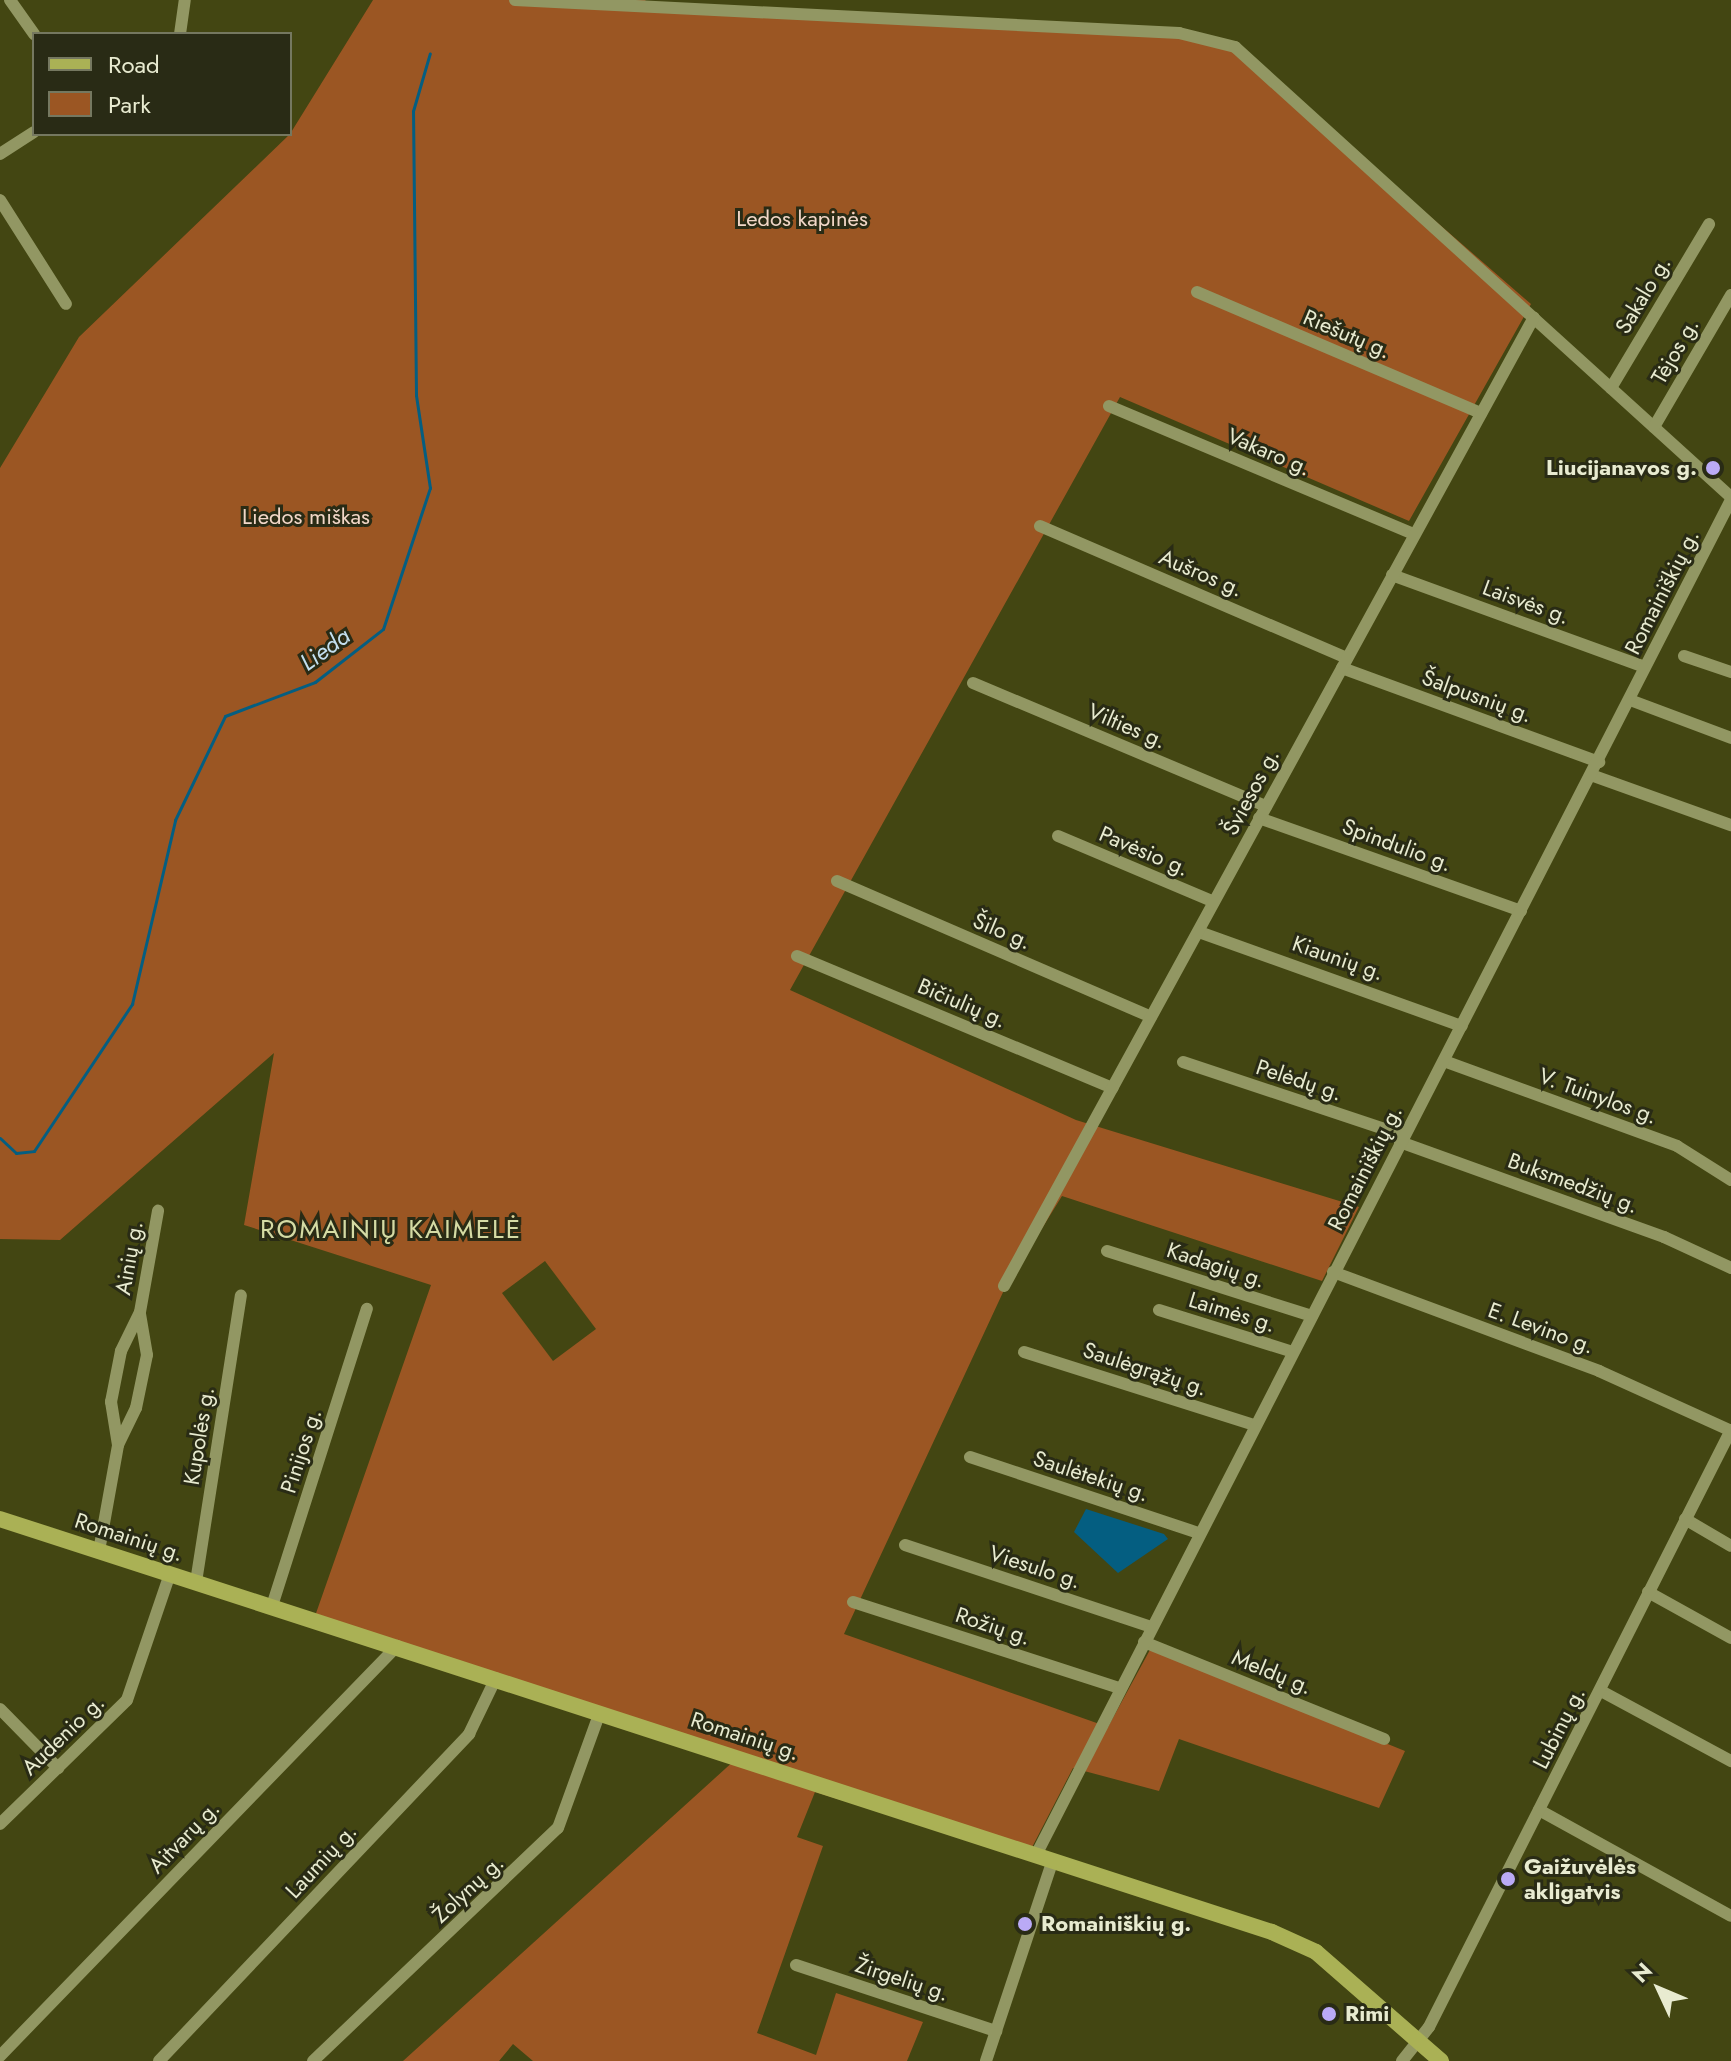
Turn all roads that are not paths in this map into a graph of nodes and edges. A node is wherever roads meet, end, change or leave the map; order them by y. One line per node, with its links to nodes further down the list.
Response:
1 (10, 0): 4 (street)
2 (185, 0): 5 (street)
3 (515, 0): 13 (street)
4 (33, 32)
5 (180, 32)
6 (32, 133): 7 (street)
7 (1, 151)
8 (0, 200): 12 (street)
9 (1709, 224): 14 (street, Sakalo g.)
10 (1197, 292): 16 (street, Riešutų g.)
11 (1731, 295): 17 (street, Tėjos g.)
12 (66, 304)
13 (1534, 317): 14 (street); 16 (street, Šviesos g.)
14 (1611, 388): 17 (street)
15 (1109, 406): 20 (street, Vakaro g.)
16 (1481, 413): 20 (street, Šviesos g.)
17 (1654, 427): 18 (street)
18 (1731, 499): 24 (street, Romainiškių g.)
19 (1040, 526): 23 (street, Aušros g.)
20 (1414, 534): 21 (street, Šviesos g.)
21 (1392, 575): 23 (street, Šviesos g.); 24 (street, Laisvės g.)
22 (1684, 656): 25 (street)
23 (1344, 663): 29 (street, Šalpusnių g.); 31 (street, Šviesos g.)
24 (1645, 667): 27 (street, Romainiškių g.)
25 (1731, 672)
26 (973, 683): 31 (street, Vilties g.)
27 (1630, 700): 28 (street); 29 (street, Romainiškių g.)
28 (1731, 738)
29 (1599, 762): 30 (street, Romainiškių g.)
30 (1591, 775): 32 (street); 36 (street, Romainiškių g.)
31 (1262, 812): 35 (street, Šviesos g.); 36 (street, Spindulio g.)
32 (1731, 825)
33 (1058, 836): 35 (street, Pavėsio g.)
34 (837, 881): 39 (street, Šilo g.)
35 (1214, 902): 37 (street, Šviesos g.)
36 (1521, 911): 40 (street, Romainiškių g.)
37 (1199, 932): 39 (street, Šviesos g.); 40 (street, Kiaunių g.)
38 (797, 956): 43 (street, Bičiulių g.)
39 (1151, 1017): 43 (street, Šviesos g.)
40 (1462, 1026): 41 (street, Romainiškių g.)
41 (1444, 1061): 44 (street, Romainiškių g.); 45 (street, V. Tuinylos g.)
42 (1183, 1062): 44 (street, Pelėdų g.)
43 (1112, 1088): 50 (street, Šviesos g.)
44 (1402, 1139): 48 (street, Buksmedžių g.); 49 (street, Romainiškių g.)
45 (1731, 1180)
46 (158, 1211): 54 (street, Ainių g.)
47 (1107, 1251): 55 (street, Kadagių g.)
48 (1731, 1268)
49 (1333, 1272): 55 (street, Romainiškių g.); 59 (street, E. Levino g.)
50 (1004, 1286)
51 (241, 1296): 69 (street, Kupolės g.)
52 (367, 1309): 72 (street, Pinijos g.)
53 (1159, 1310): 57 (street, Laimės g.)
54 (140, 1312): 60 (street, Ainių g.); 60 (street, Ainių g.)
55 (1312, 1316): 57 (street, Romainiškių g.)
56 (1024, 1352): 58 (street, Saulėgrąžų g.)
57 (1293, 1352): 58 (street, Romainiškių g.)
58 (1254, 1425): 64 (street, Romainiškių g.)
59 (1731, 1431): 63 (street, Lubinų g.)
60 (118, 1445): 67 (street, Ainių g.)
61 (970, 1457): 64 (street, Saulėtekių g.)
62 (0, 1517): 67 (main road, Romainių g.)
63 (1685, 1519): 66 (street); 70 (street, Lubinų g.)
64 (1199, 1533): 73 (street, Romainiškių g.)
65 (905, 1545): 73 (street, Viesulo g.)
66 (1731, 1546)
67 (99, 1551): 68 (main road, Romainių g.)
68 (170, 1574): 69 (main road, Romainių g.); 84 (street, Audenio g.)
69 (196, 1582): 72 (main road, Romainių g.)
70 (1648, 1592): 74 (street); 79 (street, Lubinų g.)
71 (853, 1602): 78 (street, Rožių g.)
72 (272, 1606): 76 (main road, Romainių g.)
73 (1152, 1627): 75 (street, Romainiškių g.)
74 (1731, 1638)
75 (1144, 1642): 78 (street, Romainiškių g.); 82 (street, Meldų g.)
76 (397, 1646): 77 (main road, Romainių g.); 93 (street, Aitvarų g.)
77 (496, 1678): 81 (main road, Romainių g.); 94 (street, Laumių g.)
78 (1120, 1688): 87 (street, Romainiškių g.)
79 (1601, 1691): 83 (street); 85 (street, Lubinų g.)
80 (0, 1709): 84 (street)
81 (600, 1712): 87 (main road, Romainių g.); 95 (street, Žolynų g.)
82 (1384, 1739)
83 (1731, 1761)
84 (58, 1768): 86 (street, Audenio g.)
85 (1539, 1810): 89 (street); 92 (street, Lubinų g.)
86 (0, 1824)
87 (1036, 1855): 88 (main road, Romainių g.)
88 (1053, 1860): 91 (street); 92 (main road, Romainių g.)
89 (1731, 1916)
90 (796, 1965): 91 (street, Žirgelių g.)
91 (996, 2031): 96 (street)
92 (1419, 2041): 97 (street, Lubinų g.); 98 (main road, Romainių g.)
93 (0, 2056)
94 (159, 2061)
95 (313, 2061)
96 (986, 2061)
97 (1402, 2061)
98 (1441, 2061)

